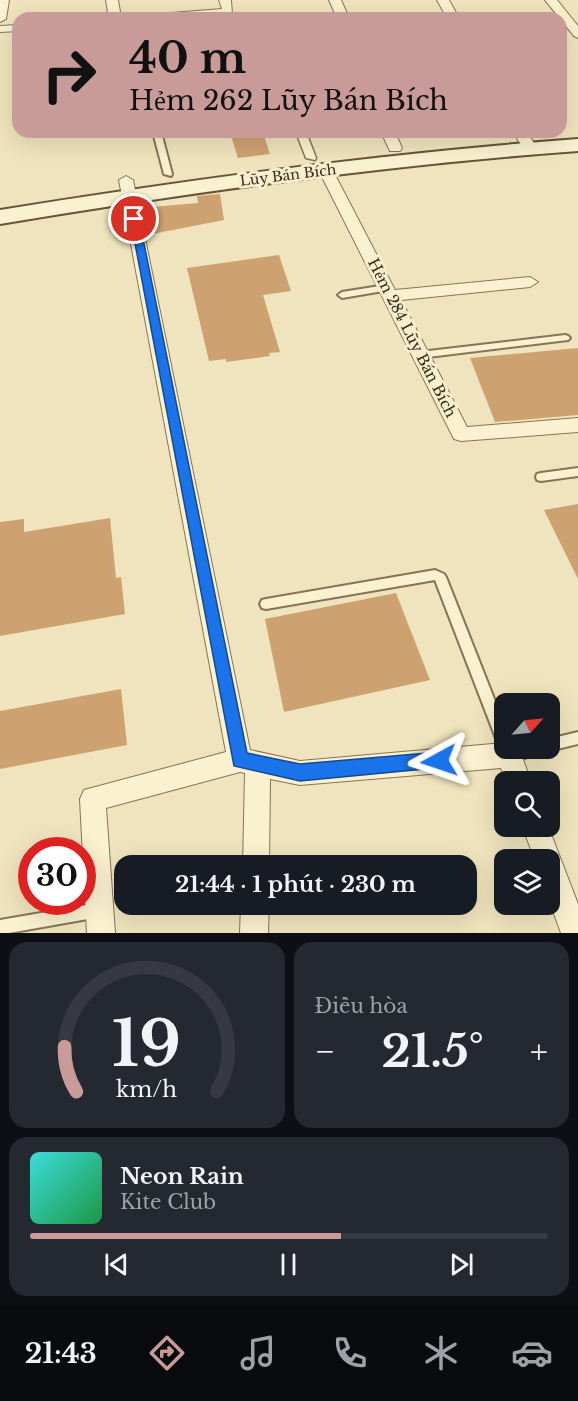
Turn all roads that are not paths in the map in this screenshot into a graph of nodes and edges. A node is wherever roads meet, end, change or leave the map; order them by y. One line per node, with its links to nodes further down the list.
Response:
1 (3, 0): 6 (street)
2 (551, 0): 5 (street)
3 (226, 6): 4 (street)
4 (186, 12)
5 (561, 12)
6 (0, 19)
7 (567, 20): 8 (street)
8 (578, 34)
9 (159, 138): 15 (lane)
10 (304, 138): 14 (street)
11 (524, 139): 12 (main road, Lũy Bán Bích); 13 (main road, Lũy Bán Bích); 14 (main road, Lũy Bán Bích)
12 (392, 140): 14 (main road, Lũy Bán Bích)
13 (578, 145)
14 (318, 164): 15 (main road, Lũy Bán Bích); 16 (main road, Lũy Bán Bích); 20 (street, Hẻm 284 Lũy Bán Bích)
15 (168, 174): 16 (main road, Lũy Bán Bích)
16 (128, 188): 17 (main road, Lũy Bán Bích); 18 (main road, Lũy Bán Bích); 32 (street)
17 (0, 202)
18 (0, 217)
19 (530, 282): 20 (street)
20 (388, 292): 21 (lane); 23 (street, Hẻm 284 Lũy Bán Bích)
21 (342, 295)
22 (565, 338): 23 (lane)
23 (420, 355): 24 (street, Hẻm 284 Lũy Bán Bích)
24 (578, 425)
25 (578, 472): 26 (lane)
26 (541, 477)
27 (266, 604): 28 (lane)
28 (494, 717)
29 (578, 738): 30 (lane)
30 (560, 742)
31 (494, 749): 32 (street)
32 (249, 762): 33 (street); 36 (street)
33 (255, 855)
34 (560, 893): 39 (street)
35 (255, 915): 38 (street)
36 (100, 921): 37 (lane)
37 (0, 927)
38 (254, 933)
39 (575, 933)

